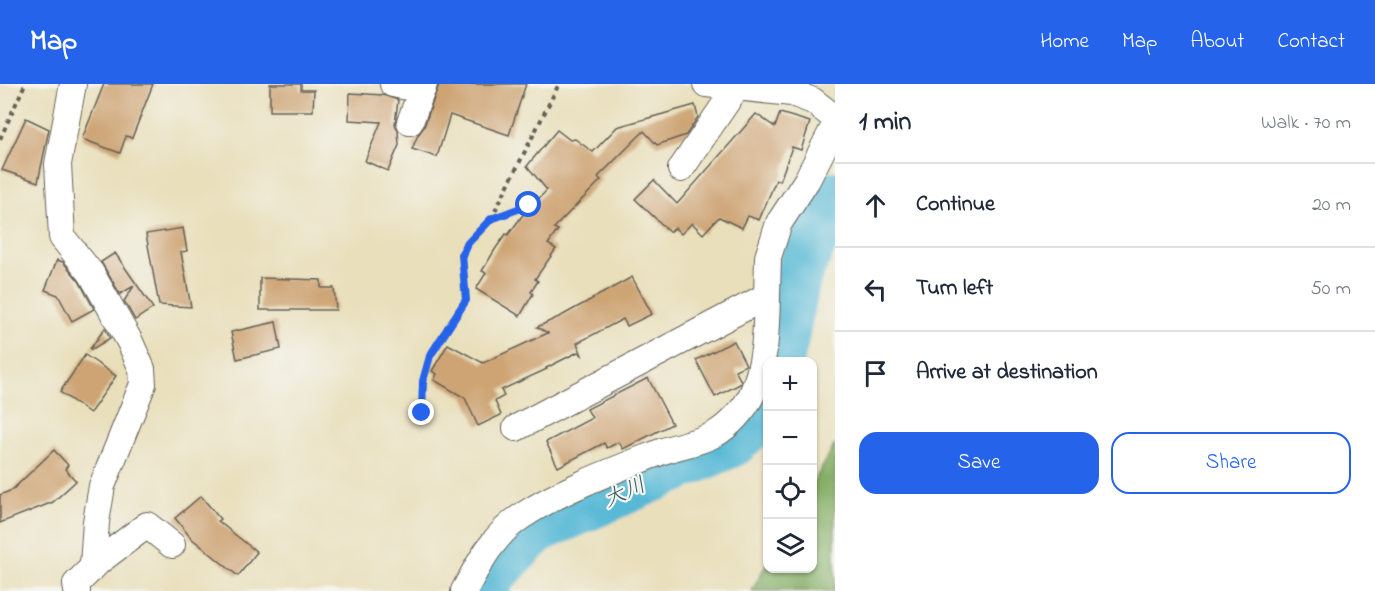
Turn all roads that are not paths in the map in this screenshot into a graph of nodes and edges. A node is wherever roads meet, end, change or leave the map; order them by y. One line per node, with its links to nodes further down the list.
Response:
1 (73, 84): 13 (street)
2 (393, 84): 4 (street)
3 (706, 84): 5 (street)
4 (423, 87): 7 (street)
5 (736, 88): 6 (street); 9 (street)
6 (835, 118)
7 (410, 122)
8 (835, 125): 10 (street)
9 (681, 170)
10 (767, 296): 11 (street); 15 (street)
11 (516, 428)
12 (172, 545): 13 (street)
13 (93, 566): 14 (street)
14 (77, 591)
15 (464, 591)

